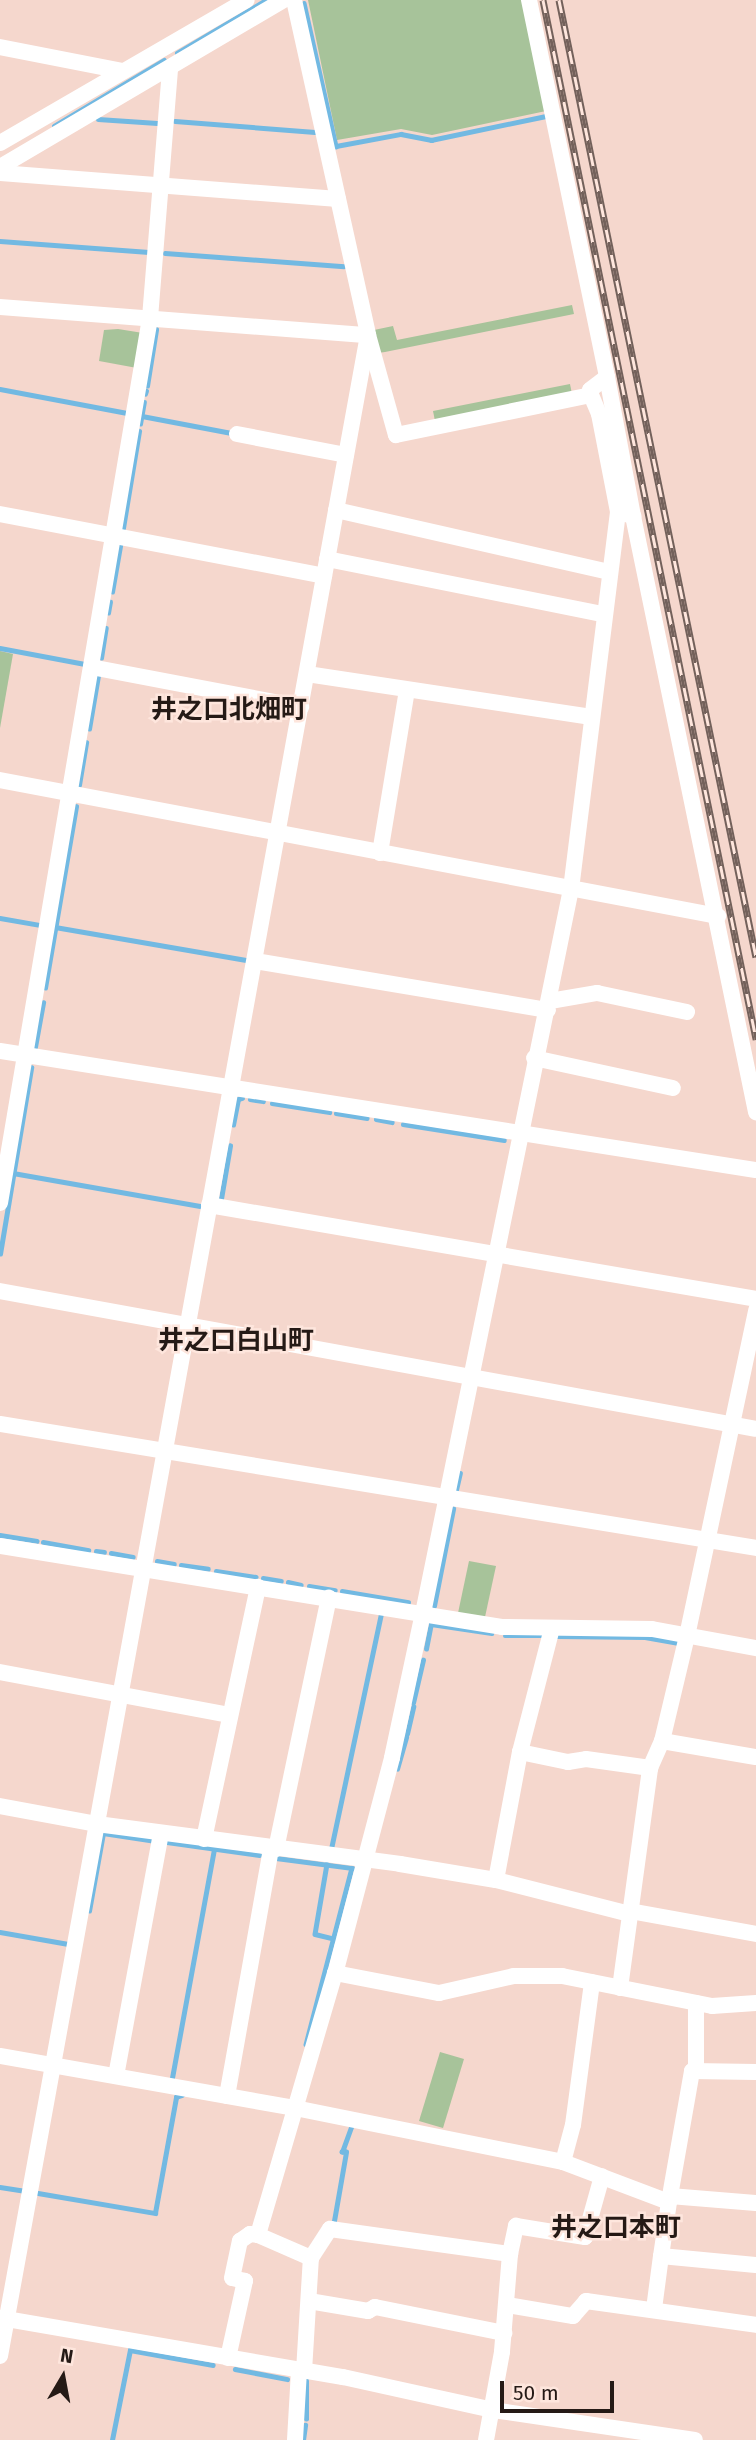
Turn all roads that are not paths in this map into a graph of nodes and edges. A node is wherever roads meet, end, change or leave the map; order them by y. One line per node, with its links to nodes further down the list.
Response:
1 (247, 0): 7 (street)
2 (284, 0): 6 (street)
3 (294, 0): 12 (street)
4 (528, 0): 16 (street)
5 (0, 47): 7 (street)
6 (170, 68): 9 (street); 11 (street)
7 (122, 71): 8 (street)
8 (0, 143)
9 (0, 167)
10 (0, 173): 11 (street)
11 (161, 186): 12 (street); 14 (street)
12 (338, 199): 15 (street)
13 (0, 307): 14 (street)
14 (150, 318): 15 (street); 23 (street)
15 (368, 335): 17 (street); 19 (street)
16 (607, 377): 17 (street); 22 (street)
17 (591, 395): 22 (street)
18 (237, 434): 19 (street)
19 (346, 455): 20 (street)
20 (336, 510): 24 (street); 25 (street)
21 (0, 514): 23 (street)
22 (626, 514): 25 (street); 37 (street)
23 (113, 536): 24 (street); 27 (street)
24 (326, 568): 26 (street); 28 (street)
25 (608, 572): 26 (street)
26 (603, 614): 31 (street)
27 (91, 667): 30 (street); 33 (street)
28 (307, 674): 29 (street); 30 (street)
29 (407, 690): 31 (street); 35 (street)
30 (301, 707): 34 (street)
31 (590, 717): 36 (street)
32 (0, 780): 33 (street)
33 (70, 794): 34 (street); 42 (street)
34 (279, 834): 35 (street); 38 (street)
35 (380, 853): 36 (street)
36 (571, 889): 37 (street); 39 (street)
37 (718, 916): 46 (street)
38 (255, 961): 39 (street); 44 (street)
39 (549, 1006): 40 (street); 43 (street)
40 (687, 1012)
41 (0, 1051): 42 (street)
42 (26, 1055): 44 (street); 49 (street)
43 (534, 1058): 45 (street); 47 (street)
44 (230, 1087): 47 (street); 50 (street)
45 (673, 1088)
46 (756, 1112)
47 (519, 1133): 48 (street); 51 (street)
48 (756, 1170)
49 (0, 1203)
50 (209, 1205): 51 (street); 55 (street)
51 (495, 1254): 53 (street); 56 (street)
52 (0, 1291): 55 (street)
53 (756, 1299)
54 (756, 1310): 58 (street)
55 (188, 1325): 56 (street); 60 (street)
56 (470, 1377): 58 (street); 61 (street)
57 (0, 1424): 60 (street)
58 (732, 1424): 59 (street); 62 (street)
59 (756, 1429)
60 (165, 1451): 61 (street); 65 (street)
61 (446, 1497): 62 (street); 68 (street)
62 (707, 1540): 64 (street); 70 (street)
63 (0, 1546): 65 (street)
64 (756, 1548)
65 (144, 1569): 66 (street); 73 (street)
66 (258, 1587): 67 (street); 74 (street)
67 (329, 1598): 68 (street); 83 (street)
68 (423, 1613): 69 (street); 84 (street)
69 (552, 1628): 70 (street); 76 (street)
70 (687, 1636): 71 (street); 75 (street)
71 (756, 1648)
72 (0, 1672): 73 (street)
73 (121, 1695): 74 (street); 80 (street)
74 (230, 1715): 82 (street)
75 (662, 1741): 77 (street); 78 (street)
76 (520, 1752): 78 (street); 85 (street)
77 (756, 1757)
78 (650, 1768): 86 (street)
79 (0, 1806): 80 (street)
80 (97, 1824): 81 (street); 94 (street)
81 (161, 1833): 82 (street); 97 (street)
82 (204, 1839): 83 (street)
83 (273, 1849): 84 (street); 98 (street)
84 (363, 1861): 85 (street); 88 (street)
85 (496, 1881): 86 (street)
86 (629, 1912): 87 (street); 90 (street)
87 (756, 1934)
88 (335, 1973): 89 (street); 99 (street)
89 (592, 1982): 90 (street); 100 (street)
90 (620, 1987): 91 (street)
91 (696, 2003): 92 (street); 95 (street)
92 (756, 2003)
93 (0, 2056): 94 (street)
94 (53, 2065): 97 (street); 112 (street)
95 (696, 2071): 96 (street); 102 (street)
96 (756, 2072)
97 (116, 2076): 98 (street)
98 (227, 2096): 99 (street)
99 (295, 2108): 100 (street); 104 (street)
100 (563, 2162): 101 (street)
101 (602, 2176): 102 (street); 105 (street)
102 (670, 2199): 103 (street); 106 (street)
103 (756, 2203)
104 (258, 2235): 107 (street); 116 (street)
105 (510, 2254): 107 (street); 110 (street)
106 (661, 2256): 108 (street); 111 (street)
107 (311, 2258): 109 (street)
108 (756, 2265)
109 (309, 2301): 114 (street); 117 (street)
110 (507, 2305): 111 (street); 114 (street)
111 (654, 2309): 113 (street)
112 (3, 2319): 115 (street); 116 (street)
113 (756, 2325)
114 (504, 2333): 118 (street)
115 (0, 2356)
116 (228, 2358): 117 (street)
117 (301, 2371): 118 (street); 120 (street)
118 (493, 2410): 119 (street); 121 (street)
119 (687, 2439)
120 (295, 2440)
121 (486, 2440)

